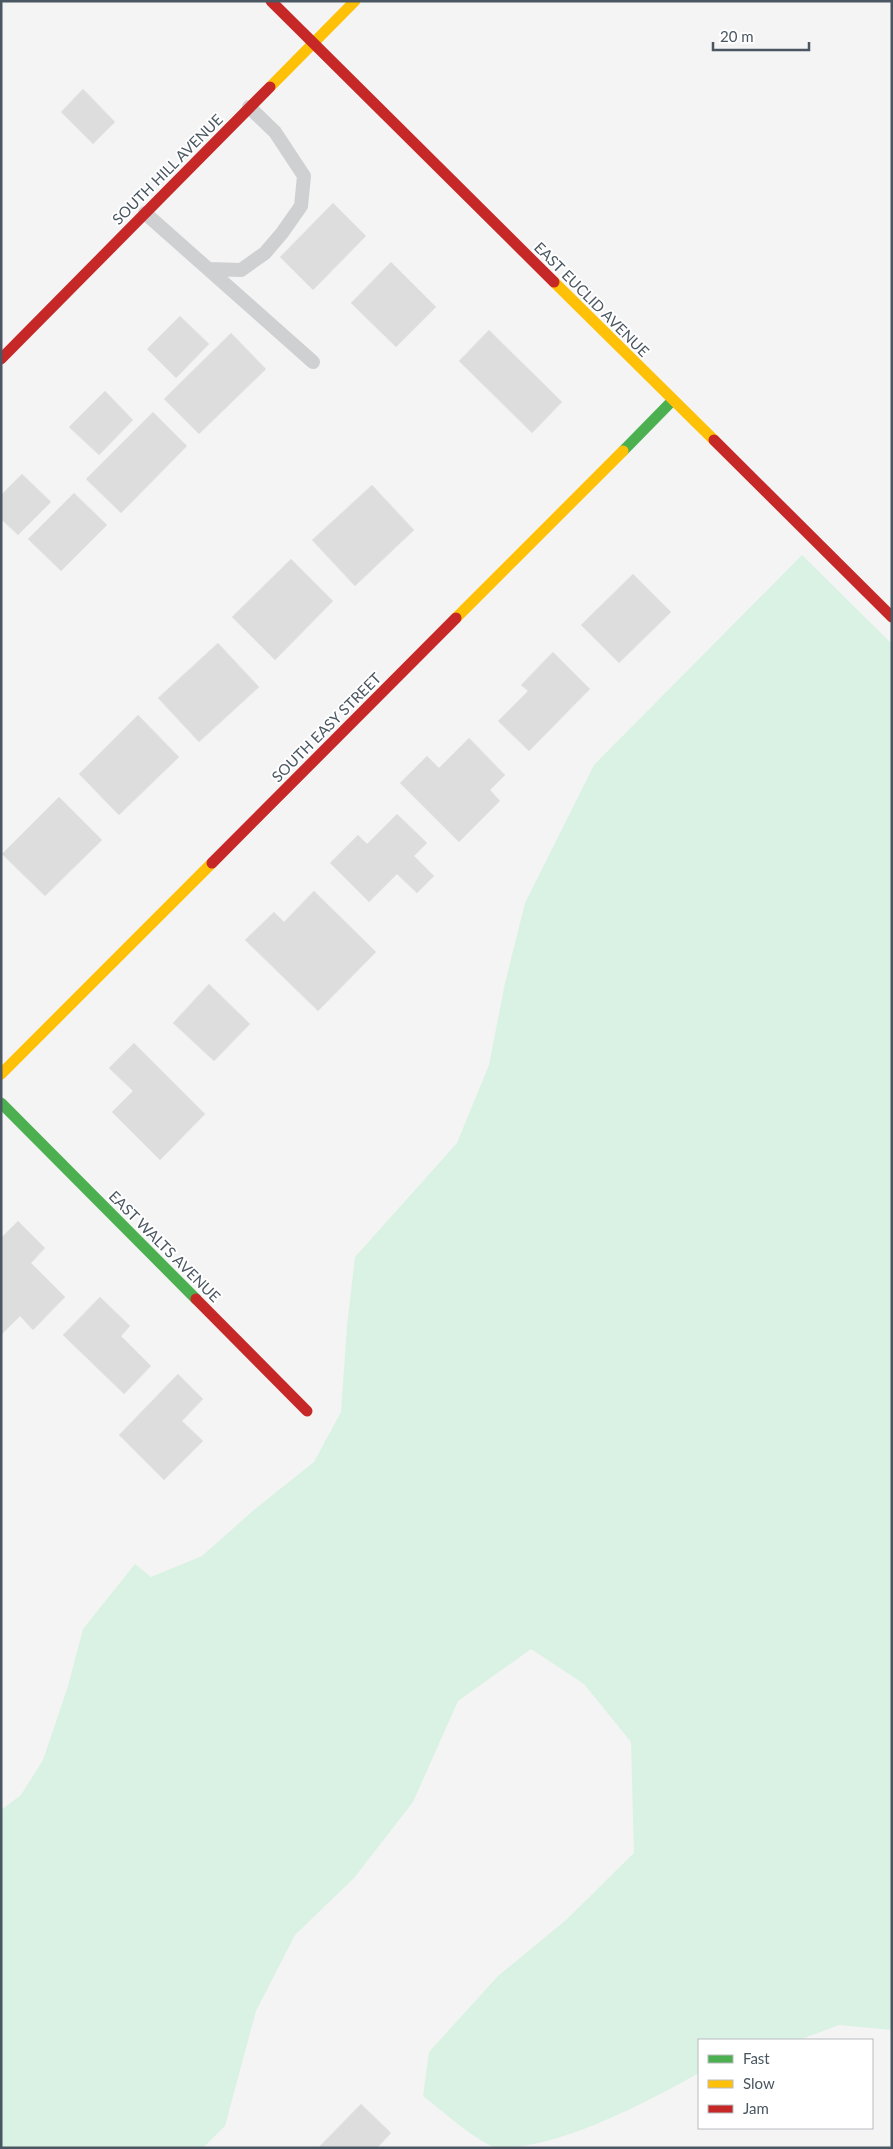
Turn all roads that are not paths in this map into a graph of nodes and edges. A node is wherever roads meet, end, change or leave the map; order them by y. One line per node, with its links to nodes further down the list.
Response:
1 (271, 1): 3 (street, EAST EUCLID AVENUE)
2 (355, 1): 3 (street, SOUTH HILL AVENUE)
3 (312, 42): 4 (street, SOUTH HILL AVENUE); 9 (street, EAST EUCLID AVENUE)
4 (249, 107): 5 (street, SOUTH HILL AVENUE); 6 (lane)
5 (146, 213): 6 (lane); 7 (street, SOUTH HILL AVENUE)
6 (209, 269): 8 (lane)
7 (1, 359)
8 (313, 362)
9 (673, 400): 10 (street, EAST EUCLID AVENUE); 11 (street, SOUTH EASY STREET)
10 (892, 617)
11 (1, 1074)
12 (1, 1103): 13 (street, EAST WALTS AVENUE)
13 (307, 1411)

